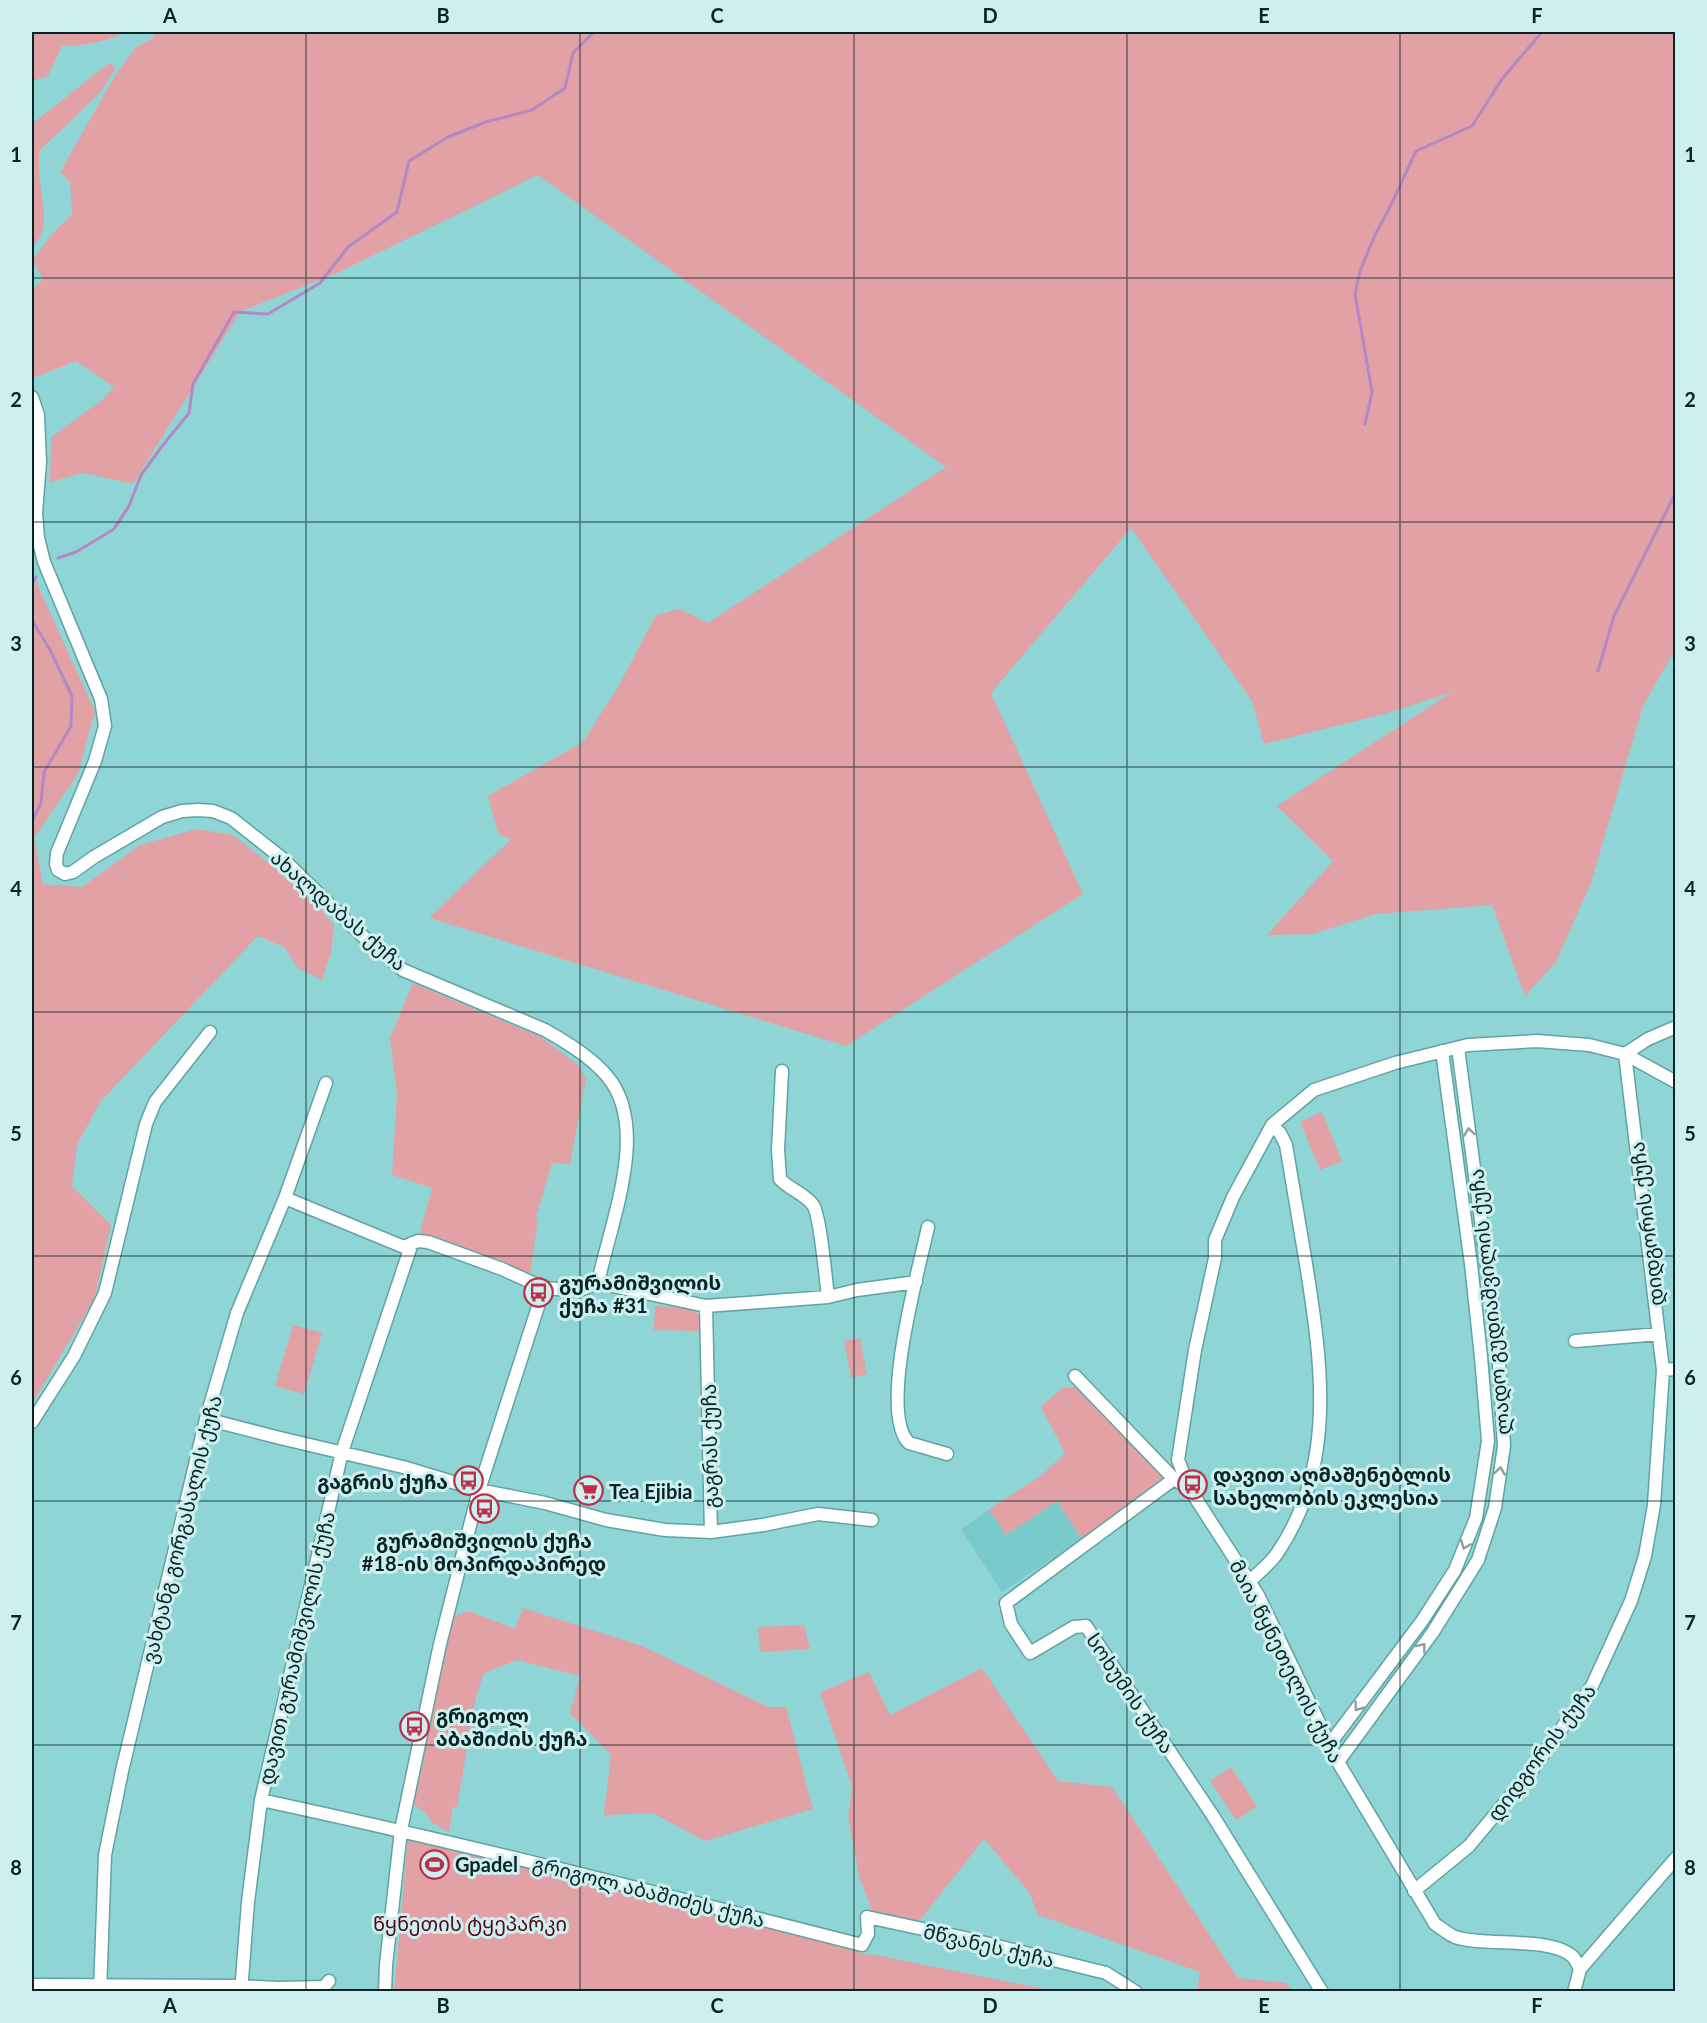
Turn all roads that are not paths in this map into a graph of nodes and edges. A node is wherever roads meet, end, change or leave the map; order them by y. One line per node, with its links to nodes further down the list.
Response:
1 (32, 397): 17 (street, ახალდაბას ქუჩა)
2 (1676, 1027): 6 (street)
3 (210, 1032): 27 (street)
4 (1458, 1048): 5 (street, მაია წყნეთელის ქუჩა); 6 (street, მაია წყნეთელის ქუჩა); 11 (street, ლადო გუდიაშვილის ქუჩა, one-way to 4)
5 (1442, 1052): 10 (street, მაია წყნეთელის ქუჩა); 12 (street, ლადო გუდიაშვილის ქუჩა)
6 (1625, 1054): 8 (street, მაია წყნეთელის ქუჩა); 21 (street, დიდგორის ქუჩა)
7 (782, 1071): 19 (street)
8 (1676, 1082)
9 (326, 1083): 13 (street, ვახტანგ გორგასალის ქუჩა)
10 (1272, 1125): 32 (street, მაია წყნეთელის ქუჩა); 36 (street)
11 (1478, 1191): 12 (street); 26 (street, ლადო გუდიაშვილის ქუჩა)
12 (1461, 1193): 28 (street, ლადო გუდიაშვილის ქუჩა)
13 (285, 1198): 15 (street); 25 (street, ვახტანგ გორგასალის ქუჩა)
14 (928, 1227): 16 (street)
15 (412, 1243): 18 (street); 29 (street, დავით გურამიშვილის ქუჩა)
16 (916, 1282): 19 (street); 30 (street)
17 (598, 1283): 18 (street); 20 (street)
18 (544, 1288): 33 (street)
19 (828, 1297): 20 (street)
20 (706, 1306): 35 (street, გაგრას ქუჩა)
21 (1659, 1334): 22 (street); 23 (street, დიდგორის ქუჩა)
22 (1575, 1341)
23 (1669, 1369): 46 (street, დიდგორის ქუჩა)
24 (1075, 1376): 31 (street)
25 (206, 1419): 29 (street, გაგრას ქუჩა); 51 (street, ვახტანგ გორგასალის ქუჩა)
26 (1503, 1420): 28 (street); 38 (street, ლადო გუდიაშვილის ქუჩა, one-way to 26)
27 (32, 1422)
28 (1486, 1422): 37 (street, ლადო გუდიაშვილის ქუჩა, one-way to 37)
29 (342, 1452): 33 (street, გაგრას ქუჩა); 43 (street, დავით გურამიშვილის ქუჩა)
30 (947, 1454)
31 (1174, 1479): 32 (street); 55 (street, სოხუმის ქუჩა)
32 (1189, 1488): 36 (street, მაია წყნეთელის ქუჩა)
33 (479, 1490): 35 (street, გაგრას ქუჩა); 44 (street)
34 (872, 1520): 35 (street)
35 (711, 1532)
36 (1250, 1581): 41 (street, მაია წყნეთელის ქუჩა)
37 (1395, 1658): 38 (street); 39 (street, ლადო გუდიაშვილის ქუჩა)
38 (1406, 1667): 40 (street, ლადო გუდიაშვილის ქუჩა)
39 (1371, 1689): 40 (street); 41 (street, ლადო გუდიაშვილის ქუჩა, one-way to 41)
40 (1384, 1698): 42 (street, ლადო გუდიაშვილის ქუჩა)
41 (1329, 1745): 42 (street, მაია წყნეთელის ქუჩა)
42 (1338, 1762): 46 (street, მაია წყნეთელის ქუჩა)
43 (261, 1800): 44 (street, გრიგოლ აბაშიძეს ქუჩა); 52 (street, დავით გურამიშვილის ქუჩა)
44 (401, 1830): 47 (street, გრიგოლ აბაშიძეს ქუჩა); 53 (street)
45 (1676, 1858): 48 (street)
46 (1414, 1891): 48 (street, მაია წყნეთელის ქუჩა)
47 (862, 1945): 54 (street, მწვანეს ქუჩა)
48 (1580, 1969): 56 (street)
49 (329, 1981): 52 (street)
50 (32, 1984): 51 (street)
51 (100, 1988): 52 (street)
52 (241, 1989)
53 (385, 1992)
54 (1136, 1992)
55 (1322, 1992)
56 (1574, 1992)

